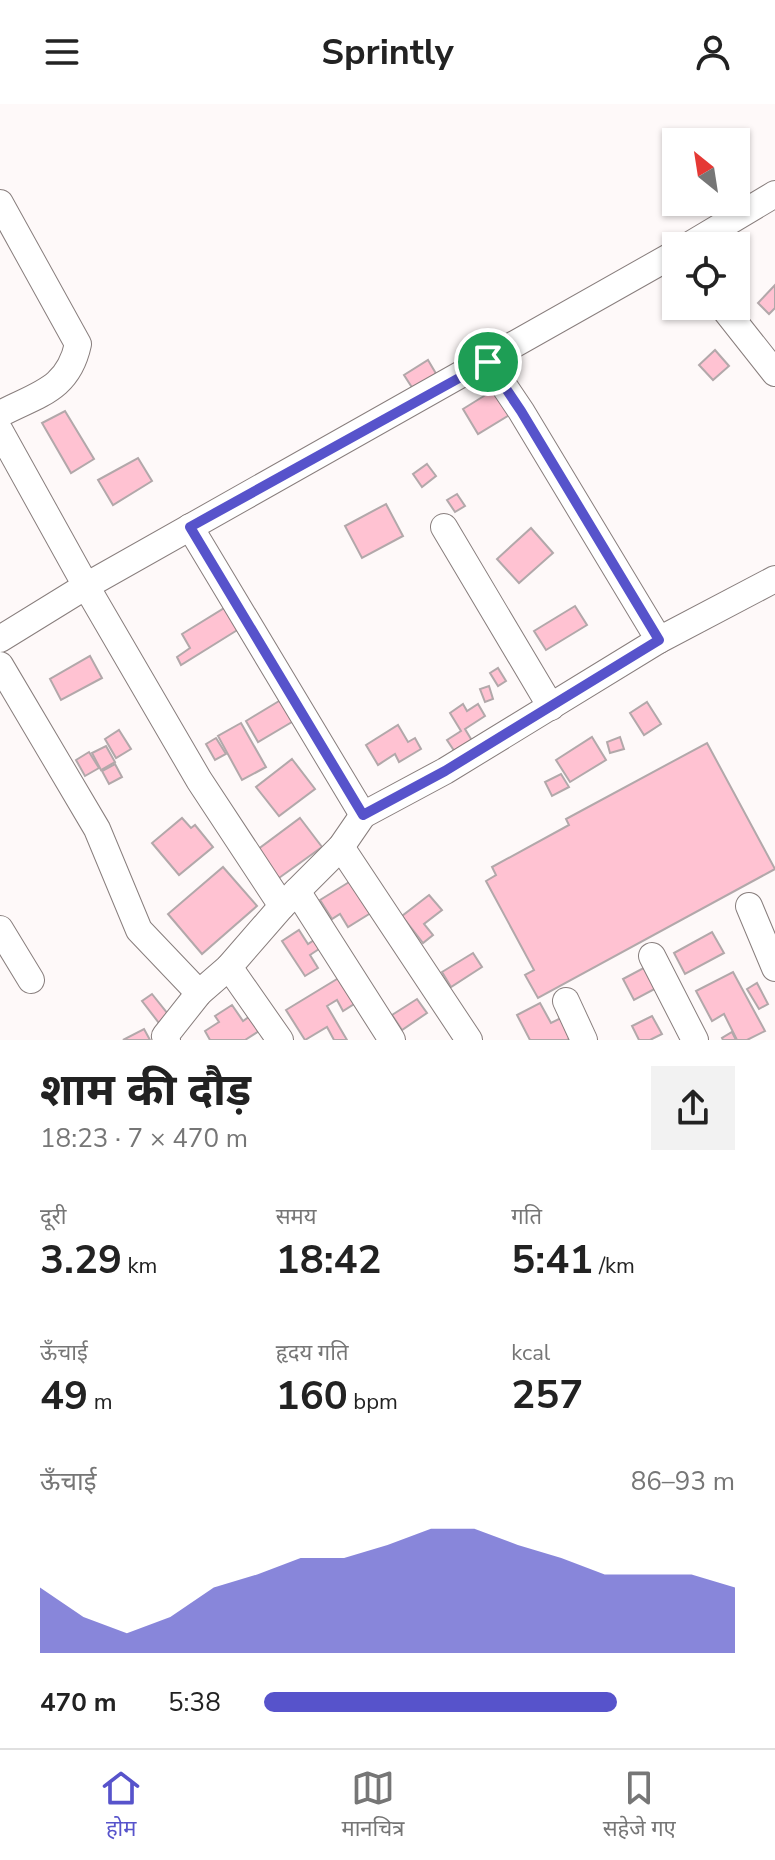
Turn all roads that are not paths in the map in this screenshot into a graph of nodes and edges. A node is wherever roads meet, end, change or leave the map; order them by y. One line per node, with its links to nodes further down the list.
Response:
1 (775, 194): 3 (street)
2 (0, 203): 8 (street)
3 (711, 232)
4 (662, 261): 6 (street)
5 (733, 320): 7 (street)
6 (488, 362): 10 (street); 15 (street)
7 (775, 373)
8 (0, 414)
9 (0, 431): 13 (street)
10 (190, 527): 13 (street); 18 (street)
11 (444, 527): 17 (street)
12 (775, 579): 15 (street)
13 (86, 586): 14 (street); 20 (street)
14 (0, 639)
15 (659, 640): 17 (street)
16 (0, 665): 27 (street)
17 (551, 707): 18 (street)
18 (363, 815): 19 (street)
19 (341, 847): 20 (street); 32 (street)
20 (290, 899): 24 (street); 31 (street)
21 (749, 906): 25 (street)
22 (0, 929): 26 (street)
23 (652, 956): 34 (street)
24 (229, 967): 27 (street); 30 (street)
25 (775, 968)
26 (31, 980)
27 (199, 993): 29 (street)
28 (566, 1001): 33 (street)
29 (167, 1040)
30 (280, 1040)
31 (392, 1040)
32 (469, 1040)
33 (584, 1040)
34 (695, 1040)

